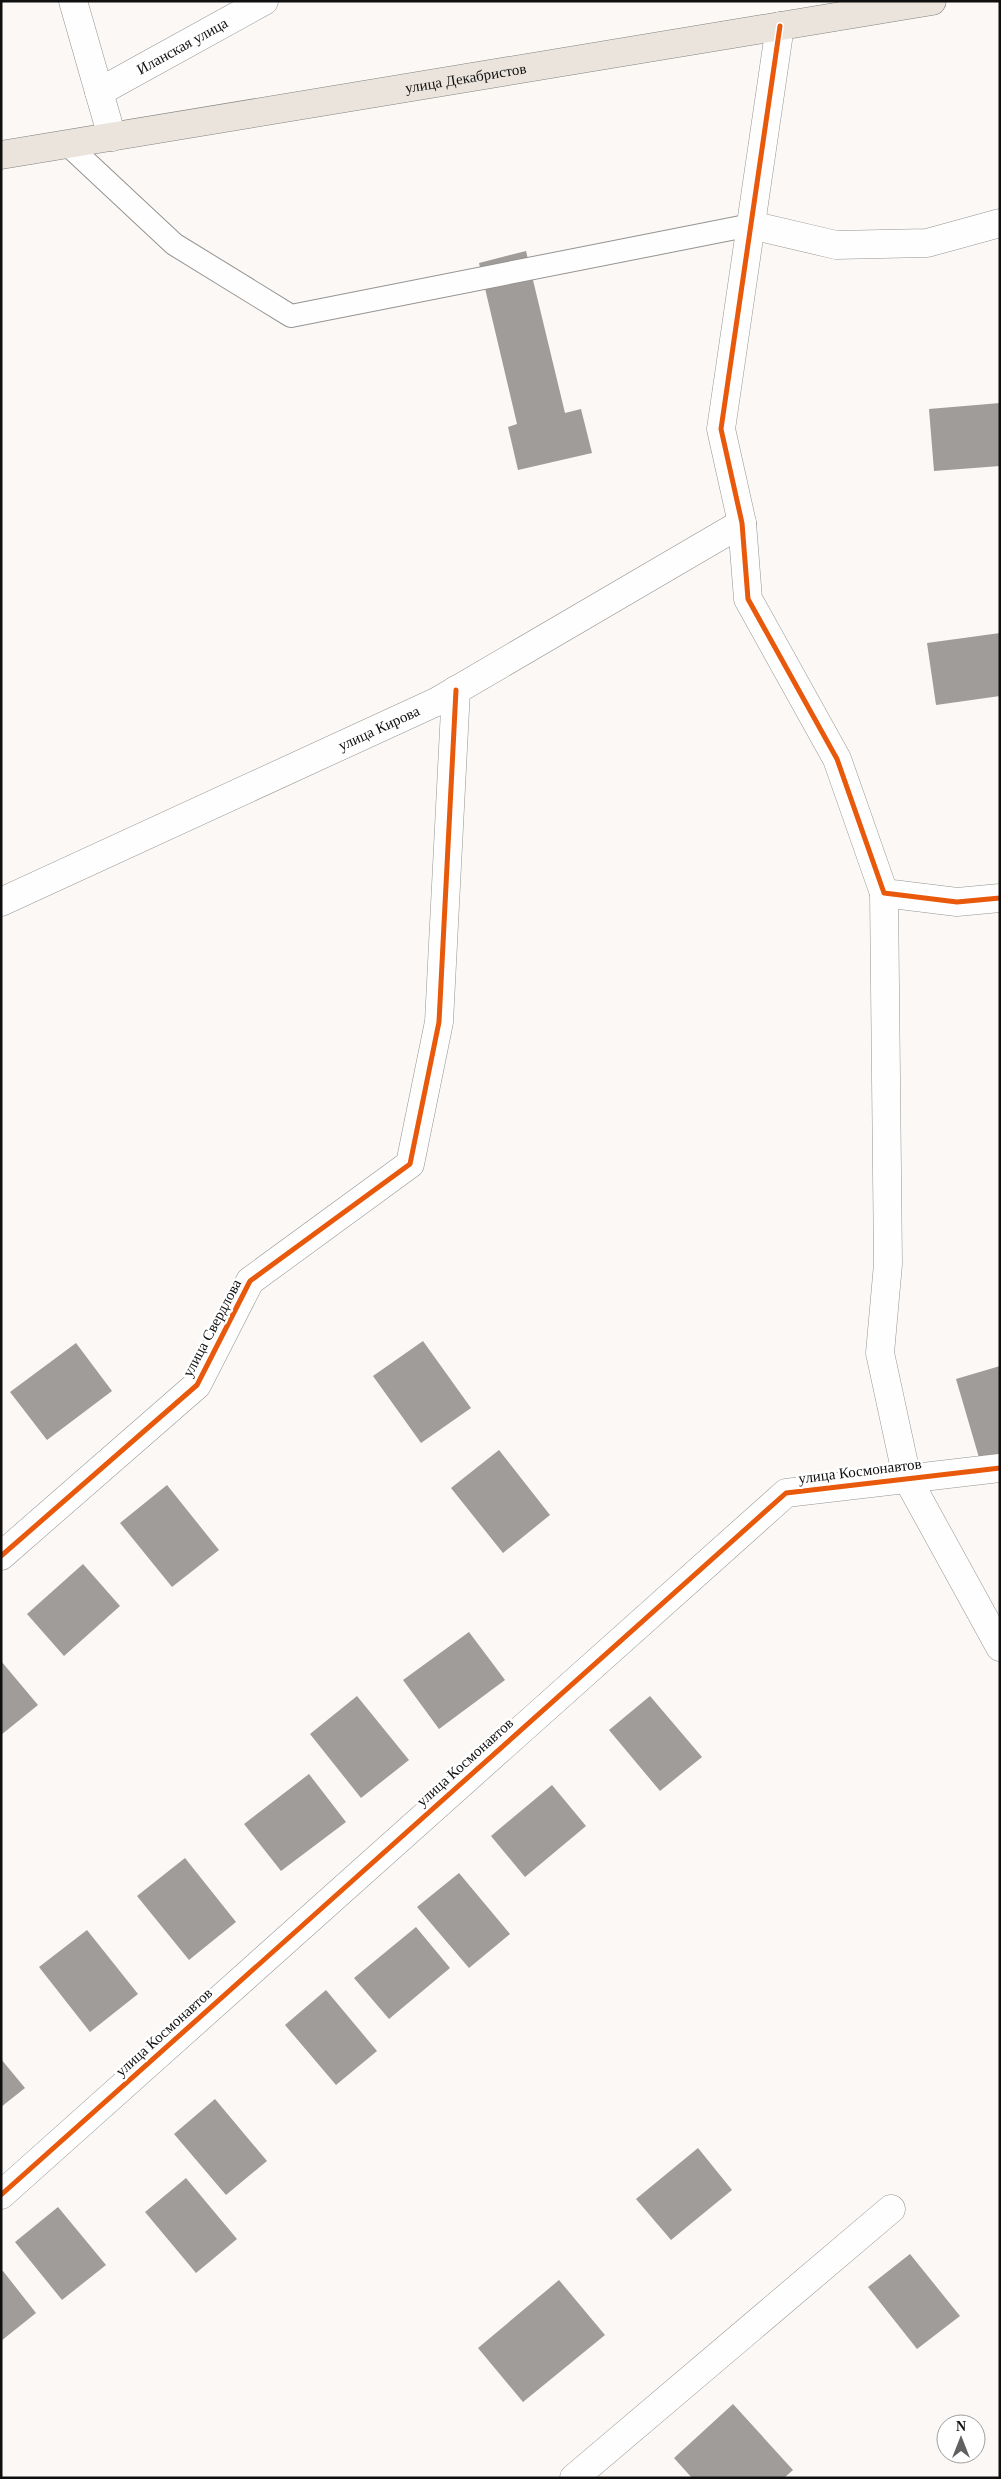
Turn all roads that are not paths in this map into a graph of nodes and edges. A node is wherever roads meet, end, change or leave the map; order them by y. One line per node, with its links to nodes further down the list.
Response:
1 (73, 1): 5 (street)
2 (264, 1): 5 (street, Иланская улица)
3 (932, 1): 4 (main road, улица Декабристов)
4 (780, 26): 6 (main road, улица Декабристов); 10 (street)
5 (99, 92): 6 (street)
6 (112, 137): 7 (main road, улица Декабристов)
7 (66, 144): 8 (main road, улица Декабристов); 10 (lane)
8 (1, 155)
9 (1000, 223): 10 (street)
10 (751, 225): 11 (street)
11 (742, 523): 12 (street, улица Кирова); 13 (street)
12 (456, 690): 15 (street, улица Кирова); 18 (street, улица Свердлова)
13 (884, 893): 14 (street); 17 (street)
14 (1000, 898)
15 (1, 902)
16 (1000, 1468): 17 (street, улица Космонавтов)
17 (906, 1478): 19 (street); 20 (street, улица Космонавтов)
18 (1, 1556)
19 (1000, 1647)
20 (1, 2194)
21 (891, 2209): 22 (street)
22 (574, 2478)

